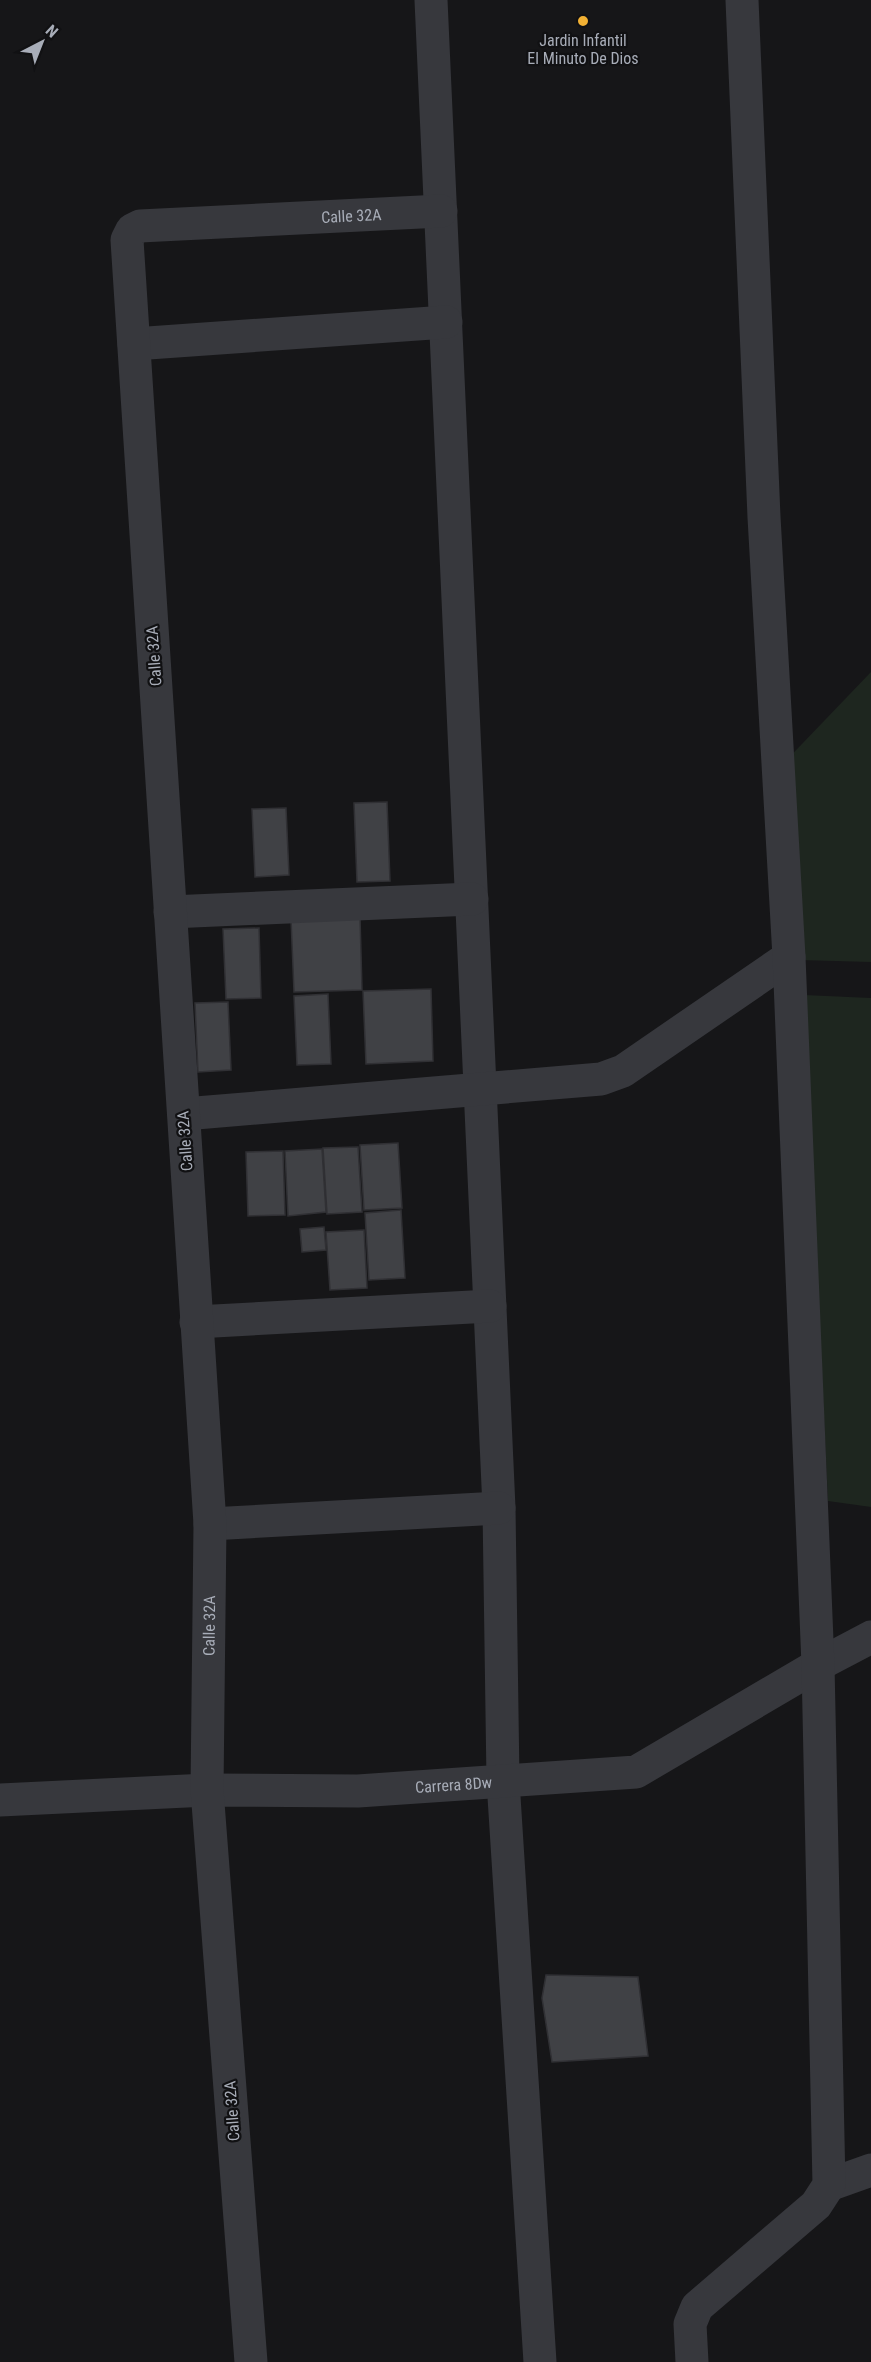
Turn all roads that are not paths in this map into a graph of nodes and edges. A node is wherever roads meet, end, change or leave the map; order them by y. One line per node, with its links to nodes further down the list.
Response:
1 (432, 0): 3 (street)
2 (742, 0): 8 (street)
3 (441, 211): 4 (street); 5 (street, Calle 32A)
4 (446, 322): 5 (street); 6 (street)
5 (134, 344): 7 (street, Calle 32A)
6 (472, 899): 7 (street); 9 (street)
7 (170, 912): 10 (street, Calle 32A)
8 (789, 957): 9 (street); 16 (street)
9 (480, 1088): 10 (street); 11 (street)
10 (184, 1114): 12 (street, Calle 32A)
11 (490, 1305): 12 (street); 13 (street)
12 (196, 1322): 14 (street, Calle 32A)
13 (499, 1509): 14 (street); 17 (street)
14 (210, 1524): 18 (street, Calle 32A)
15 (871, 1637): 16 (street, Carrera 8Dw)
16 (818, 1665): 17 (street, Carrera 8Dw); 21 (street)
17 (503, 1781): 18 (street, Carrera 8Dw); 23 (street)
18 (207, 1790): 19 (street, Carrera 8Dw); 22 (street, Calle 32A)
19 (0, 1800)
20 (871, 2170): 21 (street)
21 (829, 2184): 24 (street)
22 (251, 2362)
23 (540, 2362)
24 (692, 2362)

